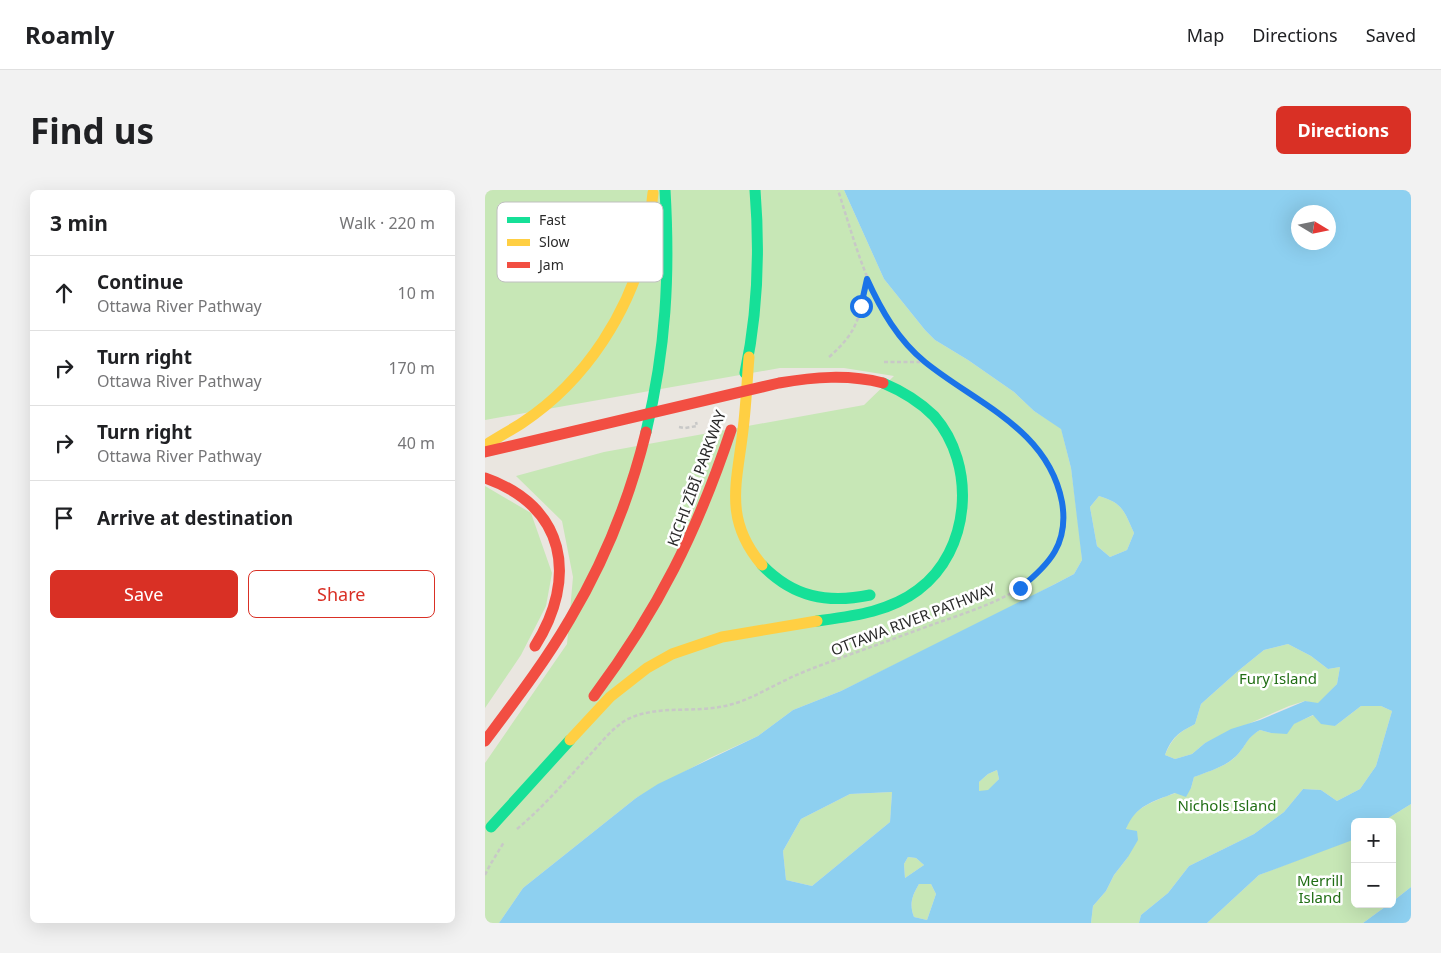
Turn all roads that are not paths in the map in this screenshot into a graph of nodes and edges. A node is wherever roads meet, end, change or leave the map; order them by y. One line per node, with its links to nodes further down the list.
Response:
1 (665, 190): 16 (highway)
2 (755, 190): 4 (highway, KICHI ZĪBĪ PARKWAY)
3 (635, 282): 9 (highway)
4 (749, 357): 12 (highway); 17 (highway, KICHI ZĪBĪ PARKWAY)
5 (761, 403): 6 (highway)
6 (733, 410)
7 (663, 426): 8 (highway)
8 (635, 432)
9 (485, 445)
10 (485, 452): 17 (highway)
11 (485, 478): 13 (highway)
12 (882, 592)
13 (530, 655)
14 (500, 702): 15 (highway)
15 (485, 726)
16 (485, 741)
17 (488, 831)

